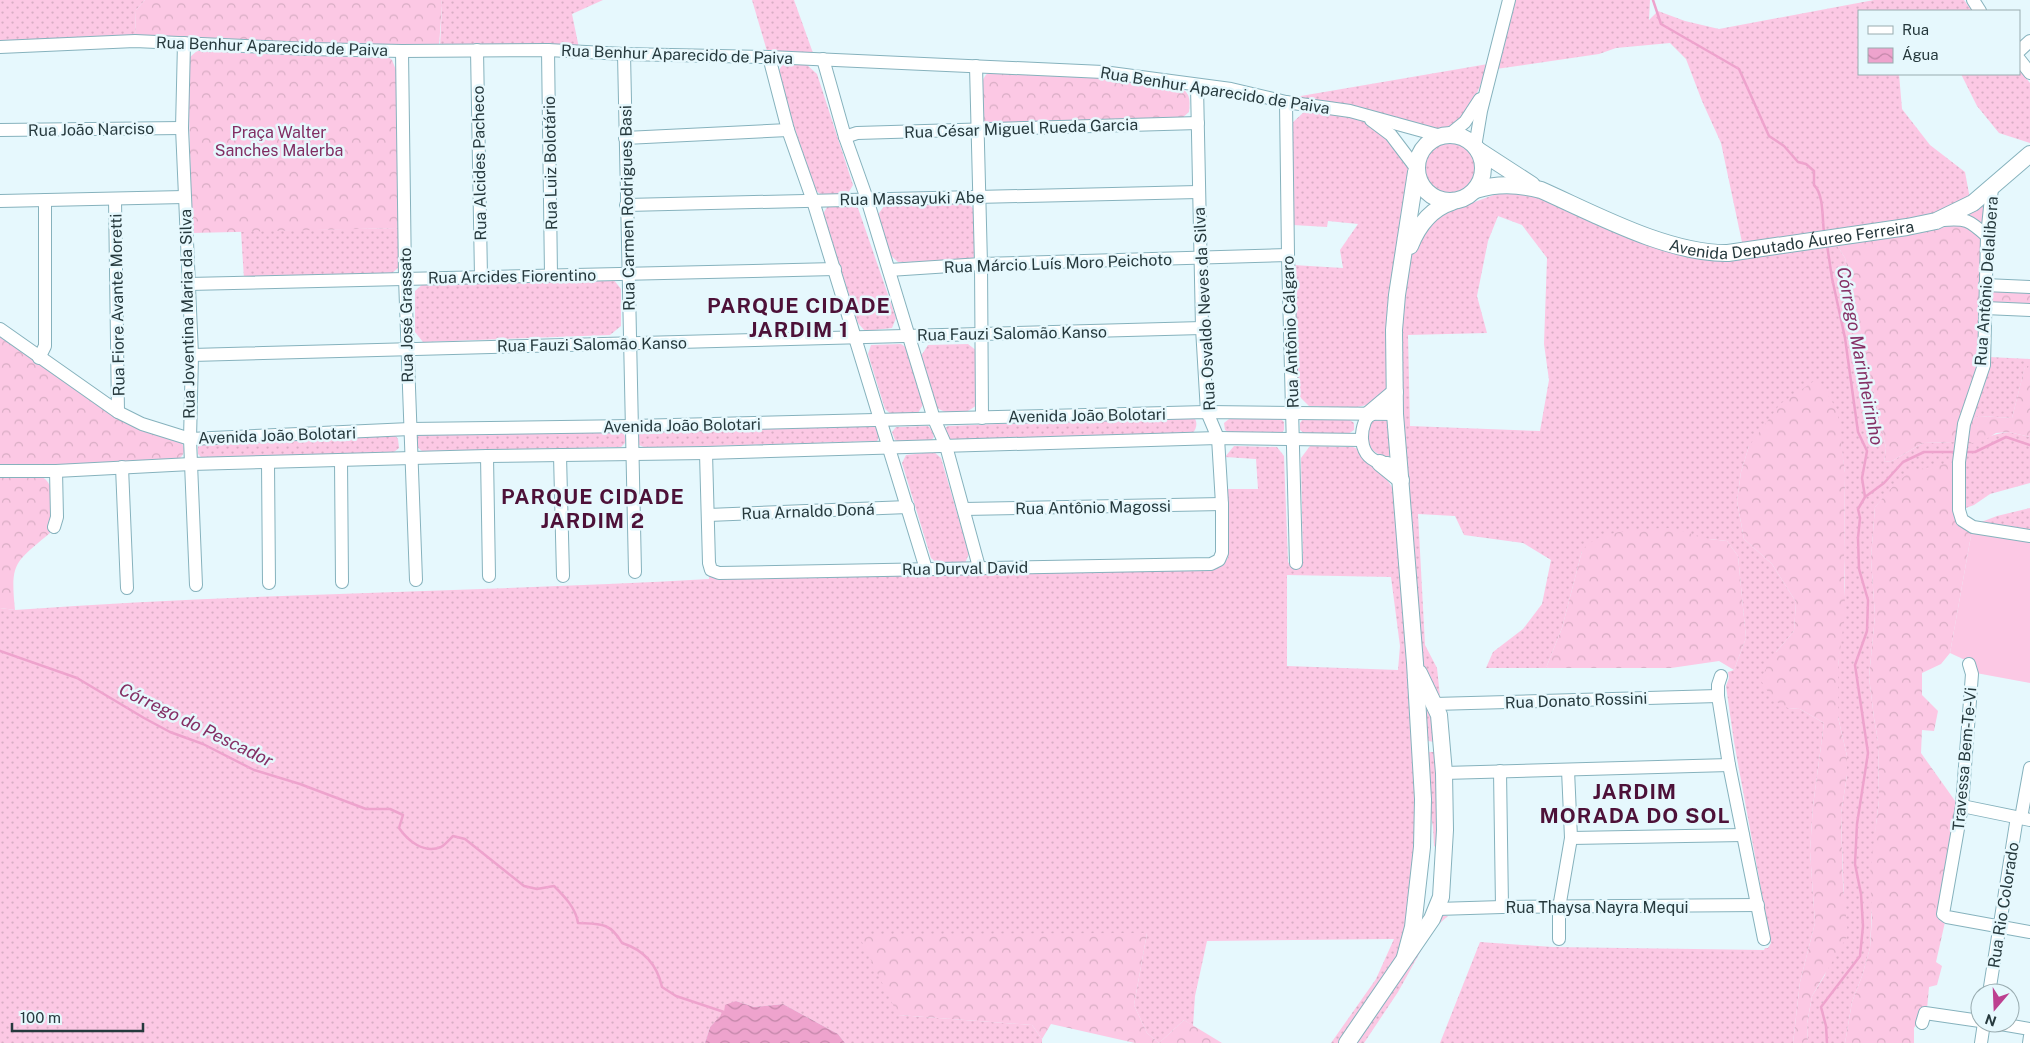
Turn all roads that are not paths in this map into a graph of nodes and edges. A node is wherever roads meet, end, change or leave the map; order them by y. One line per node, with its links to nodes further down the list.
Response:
1 (1509, 0): 16 (street)
2 (2030, 41): 7 (street)
3 (184, 43): 4 (street, Rua Benhur Aparecido de Paiva); 8 (street, Rua Benhur Aparecido de Paiva); 20 (street, Rua Joventina Maria da Silva)
4 (0, 47)
5 (477, 50): 6 (street, Rua Benhur Aparecido de Paiva); 8 (street, Rua Benhur Aparecido de Paiva); 53 (street, Rua Alcides Pacheco)
6 (548, 50): 9 (street, Rua Benhur Aparecido de Paiva); 52 (street, Rua Luiz Bolotário)
7 (2020, 50)
8 (402, 51): 54 (street, Rua José Grassato)
9 (624, 54): 10 (street, Rua Benhur Aparecido de Paiva); 26 (street, Rua Carmen Rodrigues Basi)
10 (769, 57): 11 (street, Rua Benhur Aparecido de Paiva); 22 (street)
11 (823, 59): 13 (street, Rua Benhur Aparecido de Paiva); 25 (street)
12 (2020, 60): 14 (street)
13 (976, 66): 15 (street, Rua Benhur Aparecido de Paiva); 23 (street)
14 (2030, 73)
15 (1197, 86): 17 (street, Rua Benhur Aparecido de Paiva); 19 (street, Rua Osvaldo Neves da Silva)
16 (1486, 88): 24 (street); 27 (street)
17 (1286, 102): 18 (street, Rua Benhur Aparecido de Paiva); 45 (street, Rua Antônio Cálgaro)
18 (1350, 111): 24 (street, Rua Benhur Aparecido de Paiva); 29 (street, Rua Benhur Aparecido de Paiva)
19 (1198, 123): 23 (street, Rua César Miguel Rueda Garcia); 33 (street, Rua Osvaldo Neves da Silva)
20 (182, 128): 21 (street, Rua João Narciso); 35 (street, Rua Joventina Maria da Silva)
21 (0, 130)
22 (788, 130): 26 (street); 39 (street)
23 (977, 130): 25 (street, Rua César Miguel Rueda Garcia); 34 (street)
24 (1445, 136): 27 (main road); 29 (main road)
25 (845, 137): 37 (street)
26 (625, 138): 42 (street, Rua Carmen Rodrigues Basi)
27 (1477, 148): 31 (main road); 32 (main road, Avenida Deputado Áureo Ferreira)
28 (2030, 154): 30 (main road, Avenida Deputado Áureo Ferreira)
29 (1416, 170): 41 (main road); 47 (main road)
30 (1992, 188): 43 (main road, Avenida Deputado Áureo Ferreira); 44 (street, Rua Antônio Delalibera)
31 (1476, 190): 32 (main road, Avenida Deputado Áureo Ferreira); 41 (main road)
32 (1541, 190): 43 (main road, Avenida Deputado Áureo Ferreira)
33 (1198, 192): 34 (street, Rua Massayuki Abe); 46 (street, Rua Osvaldo Neves da Silva)
34 (978, 196): 37 (street, Rua Massayuki Abe); 48 (street)
35 (184, 197): 36 (street); 55 (street, Rua Joventina Maria da Silva)
36 (115, 199): 38 (street); 70 (street, Rua Fiore Avante Moretti)
37 (867, 199): 39 (street, Rua Massayuki Abe); 50 (street)
38 (45, 200): 40 (street); 68 (street)
39 (813, 200): 42 (street, Rua Massayuki Abe); 49 (street)
40 (0, 201)
41 (1452, 202): 47 (main road)
42 (626, 205): 51 (street, Rua Carmen Rodrigues Basi)
43 (1936, 221): 44 (street)
44 (1987, 236): 56 (street, Rua Antônio Delalibera)
45 (1288, 255): 46 (street, Rua Márcio Luís Moro Peichoto); 72 (street, Rua Antônio Cálgaro)
46 (1202, 259): 48 (street, Rua Márcio Luís Moro Peichoto); 60 (street, Rua Osvaldo Neves da Silva)
47 (1403, 262): 69 (main road)
48 (982, 264): 50 (street, Rua Márcio Luís Moro Peichoto); 62 (street)
49 (835, 269): 51 (street, Rua Arcides Fiorentino); 63 (street)
50 (889, 270): 64 (street)
51 (628, 274): 52 (street, Rua Arcides Fiorentino); 65 (street, Rua Carmen Rodrigues Basi)
52 (551, 275): 53 (street, Rua Arcides Fiorentino)
53 (481, 277): 54 (street, Rua Arcides Fiorentino)
54 (405, 278): 55 (street, Rua Arcides Fiorentino); 66 (street, Rua José Grassato)
55 (188, 284): 67 (street, Rua Joventina Maria da Silva)
56 (1985, 285): 57 (street); 58 (street, Rua Antônio Delalibera)
57 (2030, 287)
58 (1985, 308): 59 (street); 105 (street, Rua Antônio Delalibera)
59 (2030, 310)
60 (1202, 328): 62 (street, Rua Fauzi Salomão Kanso); 71 (street, Rua Osvaldo Neves da Silva)
61 (0, 330): 68 (street, Avenida João Bolotari)
62 (982, 335): 64 (street, Rua Fauzi Salomão Kanso); 75 (street)
63 (856, 336): 64 (street, Rua Fauzi Salomão Kanso); 65 (street, Rua Fauzi Salomão Kanso); 77 (street)
64 (909, 336): 76 (street)
65 (629, 344): 66 (street, Rua Fauzi Salomão Kanso); 78 (street, Rua Carmen Rodrigues Basi)
66 (407, 348): 67 (street, Rua Fauzi Salomão Kanso); 79 (street, Rua José Grassato)
67 (192, 355): 82 (street, Rua Joventina Maria da Silva)
68 (39, 358): 70 (street, Avenida João Bolotari)
69 (1395, 392): 73 (main road); 74 (main road)
70 (118, 412): 82 (street, Avenida João Bolotari)
71 (1207, 412): 72 (street, Avenida João Bolotari); 75 (street, Avenida João Bolotari); 80 (street, Rua Osvaldo Neves da Silva)
72 (1292, 412): 73 (street, Avenida João Bolotari); 81 (street, Rua Antônio Cálgaro)
73 (1369, 414): 74 (street, Avenida João Bolotari); 83 (street)
74 (1396, 414): 92 (main road)
75 (982, 418): 76 (street, Avenida João Bolotari)
76 (934, 419): 77 (street, Avenida João Bolotari); 84 (street)
77 (880, 420): 78 (street, Avenida João Bolotari); 85 (street)
78 (632, 426): 79 (street, Avenida João Bolotari); 87 (street, Rua Carmen Rodrigues Basi)
79 (410, 429): 82 (street, Avenida João Bolotari); 90 (street, Rua José Grassato)
80 (1218, 438): 81 (street, Avenida João Bolotari); 84 (street, Avenida João Bolotari); 100 (street, Rua Osvaldo Neves da Silva)
81 (1294, 438): 83 (street, Avenida João Bolotari); 107 (street, Rua Antônio Cálgaro)
82 (190, 439): 95 (street, Rua Joventina Maria da Silva)
83 (1362, 440): 94 (street)
84 (946, 446): 85 (street, Avenida João Bolotari); 102 (street)
85 (889, 448): 86 (street, Avenida João Bolotari); 101 (street)
86 (706, 453): 87 (street, Avenida João Bolotari); 103 (street)
87 (633, 454): 88 (street, Avenida João Bolotari); 110 (street, Rua Carmen Rodrigues Basi)
88 (560, 455): 89 (street, Avenida João Bolotari); 112 (street)
89 (487, 456): 90 (street, Avenida João Bolotari); 111 (street)
90 (410, 458): 91 (street, Avenida João Bolotari); 113 (street, Rua José Grassato)
91 (341, 461): 93 (street, Avenida João Bolotari); 114 (street)
92 (1400, 462): 94 (street); 99 (main road)
93 (268, 463): 95 (street, Avenida João Bolotari); 115 (street)
94 (1380, 463): 99 (main road)
95 (191, 464): 96 (street, Avenida João Bolotari); 116 (street, Rua Joventina Maria da Silva)
96 (122, 467): 98 (street, Avenida João Bolotari); 117 (street)
97 (0, 471): 98 (street, Avenida João Bolotari)
98 (56, 471): 104 (street)
99 (1401, 480): 118 (main road)
100 (1222, 504): 102 (street, Rua Antônio Magossi); 106 (street, Rua Osvaldo Neves da Silva)
101 (908, 508): 103 (street, Rua Arnaldo Doná); 109 (street)
102 (964, 509): 108 (street)
103 (708, 515): 109 (street, Rua Durval David)
104 (54, 527)
105 (2030, 536)
106 (1219, 560): 108 (street, Rua Durval David)
107 (1296, 563)
108 (979, 567): 109 (street, Rua Durval David)
109 (926, 569)
110 (635, 572)
111 (489, 576)
112 (563, 576)
113 (416, 580)
114 (342, 582)
115 (270, 583)
116 (196, 585)
117 (127, 588)
118 (1415, 663): 122 (main road); 124 (main road)
119 (1969, 664): 131 (street, Travessa Bem-Te-Vi)
120 (1721, 676): 121 (street)
121 (1718, 696): 122 (street, Rua Donato Rossini); 125 (street)
122 (1434, 704): 123 (main road)
123 (1442, 748): 124 (main road); 129 (main road)
124 (1420, 749): 130 (main road)
125 (1729, 765): 127 (street); 133 (street)
126 (2030, 768): 132 (street, Rua Rio Colorado)
127 (1568, 770): 128 (street); 134 (street)
128 (1500, 771): 129 (street); 137 (street)
129 (1444, 772): 135 (main road)
130 (1423, 799): 135 (main road); 144 (main road)
131 (1962, 806): 132 (street); 140 (street, Travessa Bem-Te-Vi)
132 (2023, 818): 140 (street, Rua Rio Colorado)
133 (1742, 835): 134 (street); 136 (street)
134 (1571, 838): 138 (street)
135 (1443, 854): 139 (main road)
136 (1758, 905): 138 (street, Rua Thaysa Nayra Mequi); 143 (street)
137 (1502, 907): 138 (street, Rua Thaysa Nayra Mequi); 139 (street, Rua Thaysa Nayra Mequi)
138 (1558, 908): 142 (street)
139 (1437, 909): 144 (main road)
140 (2000, 926): 141 (street); 145 (street, Rua Rio Colorado)
141 (2030, 932)
142 (1559, 939)
143 (1764, 939)
144 (1405, 957): 149 (main road)
145 (1991, 983)
146 (1923, 1018): 147 (street)
147 (1970, 1020)
148 (2030, 1036): 150 (street)
149 (1348, 1043)
150 (2029, 1043)

